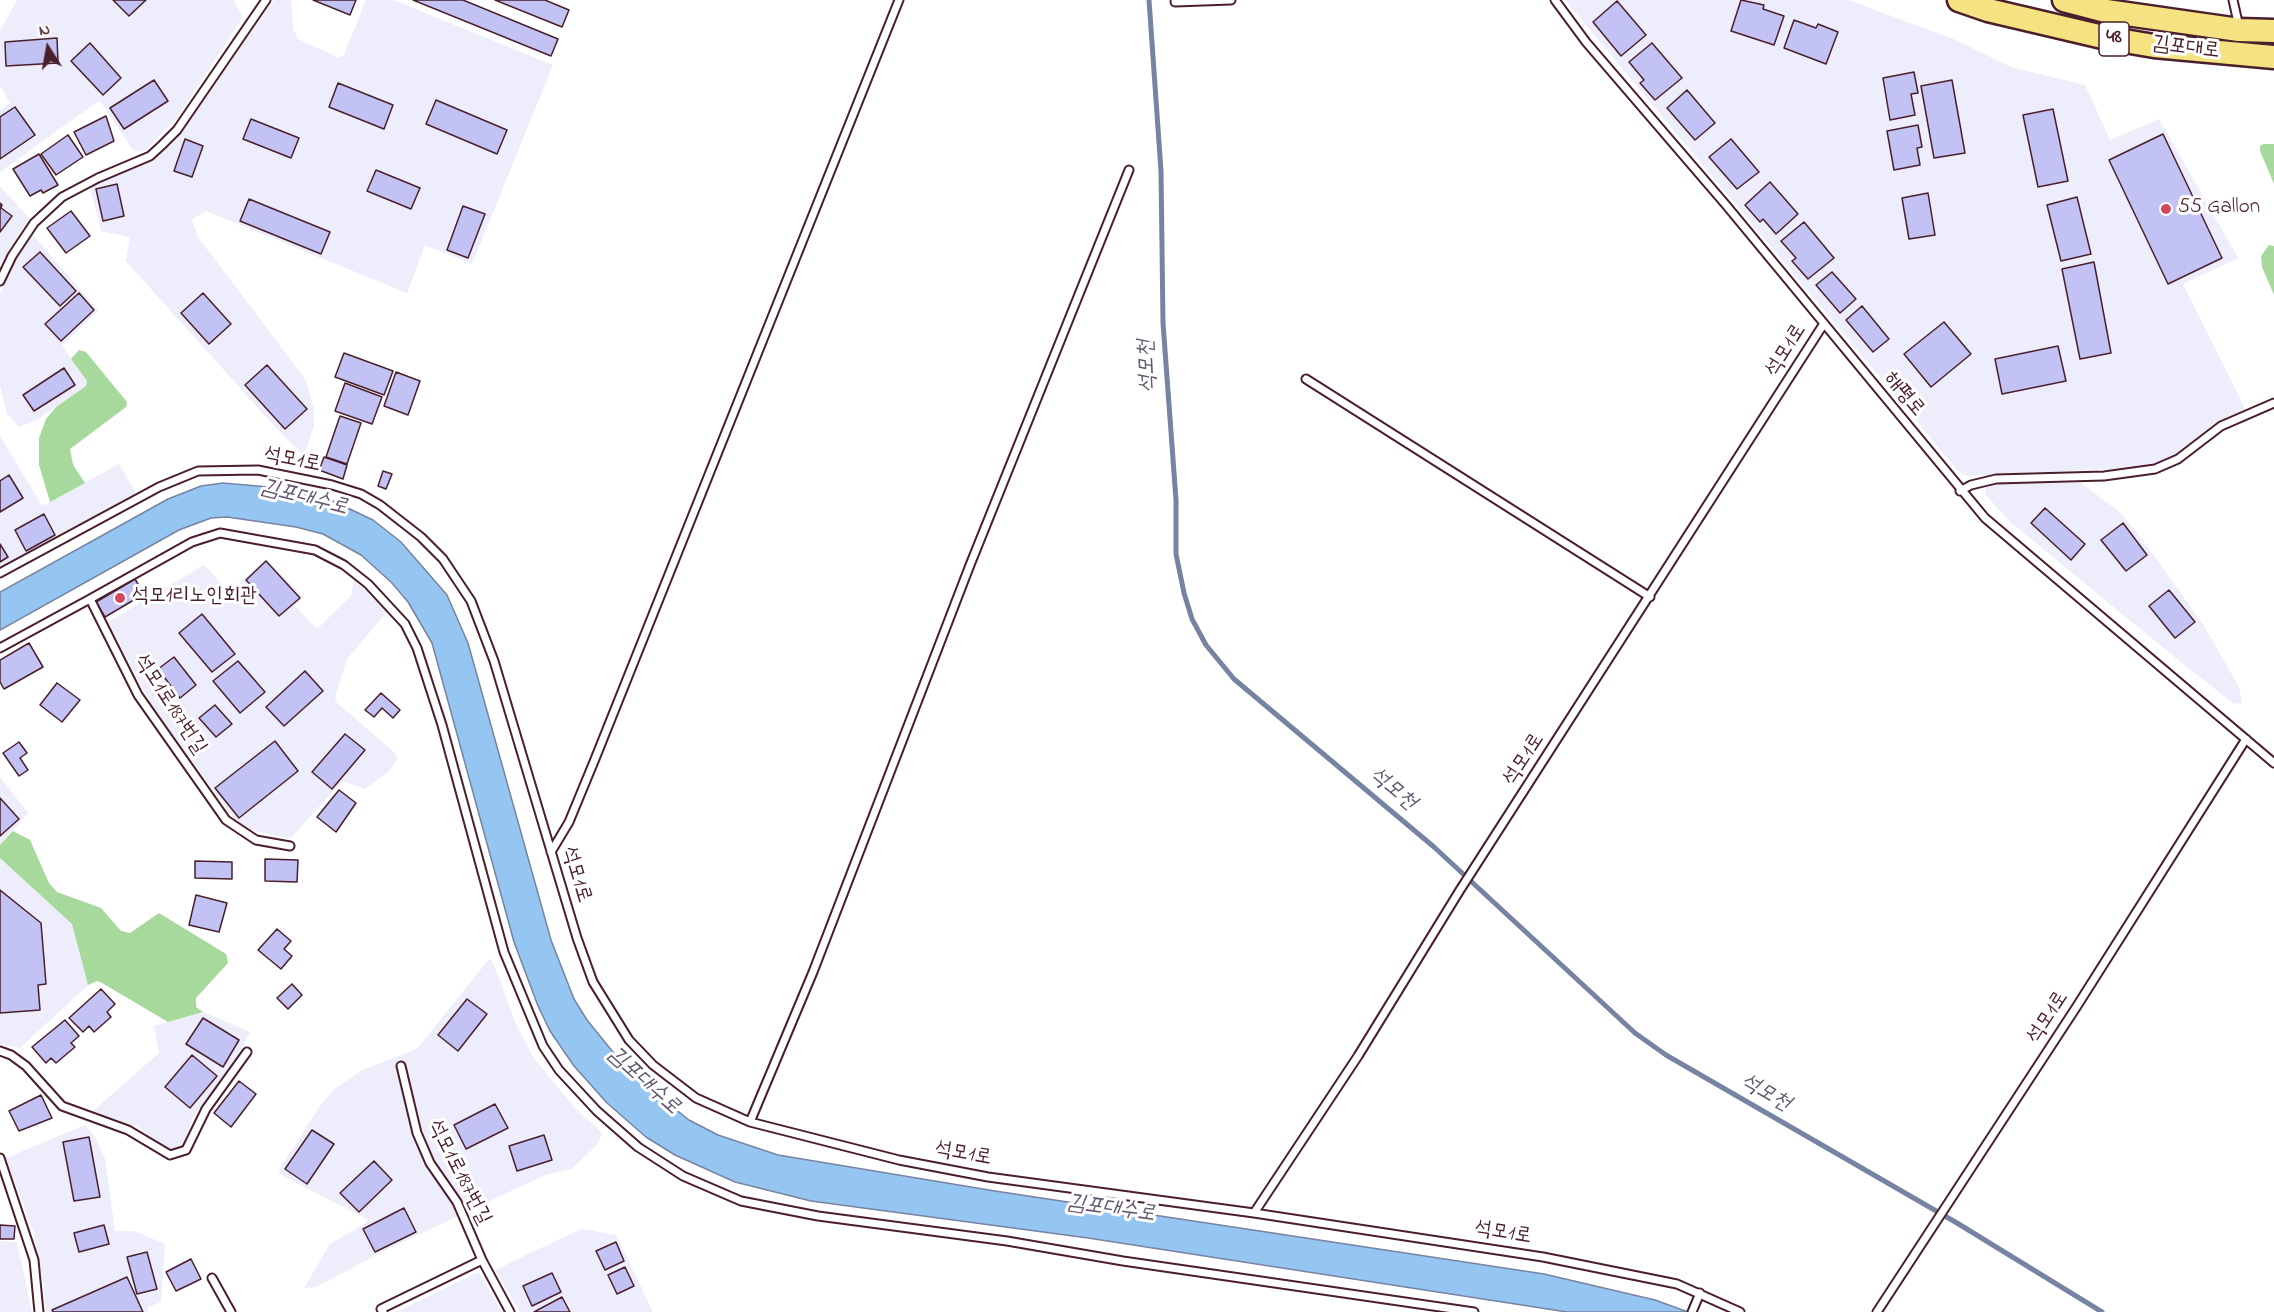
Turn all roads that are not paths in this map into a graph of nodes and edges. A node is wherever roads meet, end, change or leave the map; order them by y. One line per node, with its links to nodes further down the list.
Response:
1 (266, 0): 13 (lane)
2 (899, 0): 25 (lane)
3 (1231, 0): 8 (lane)
4 (1555, 0): 14 (lane, 해평로)
5 (1959, 0): 11 (main road, 김포대로 / 48)
6 (2064, 0): 9 (main road, 김포대로 / 48)
7 (2234, 0): 9 (lane)
8 (1175, 2)
9 (2239, 30): 10 (main road, 김포대로 / 48)
10 (2274, 31)
11 (2274, 57)
12 (1129, 170): 29 (lane)
13 (0, 281)
14 (1823, 325): 17 (lane, 해평로); 19 (lane, 석모1로)
15 (1306, 379): 19 (lane)
16 (2274, 403): 17 (lane)
17 (1960, 491): 22 (lane, 해평로)
18 (0, 573): 25 (lane, 석모1로)
19 (1650, 597): 31 (lane, 석모1로)
20 (90, 599): 21 (lane); 24 (lane, 석모1로187번길); 40 (lane)
21 (0, 648)
22 (2246, 739): 23 (lane, 해평로); 42 (lane, 석모1로)
23 (2274, 763)
24 (290, 846)
25 (551, 852): 29 (lane, 석모1로)
26 (0, 1051): 27 (lane)
27 (247, 1052)
28 (401, 1066): 32 (lane, 석모1로187번길)
29 (750, 1122): 31 (lane, 석모1로)
30 (0, 1158): 37 (lane)
31 (1254, 1213): 34 (lane, 석모1로)
32 (482, 1260): 36 (lane, 석모1로187번길); 39 (lane, 석모1로187번길)
33 (212, 1278): 38 (lane)
34 (1700, 1293): 35 (lane); 41 (lane, 석모1로)
35 (1694, 1309)
36 (380, 1311)
37 (39, 1312)
38 (231, 1312)
39 (510, 1312)
40 (1474, 1312)
41 (1740, 1312)
42 (1877, 1312)

